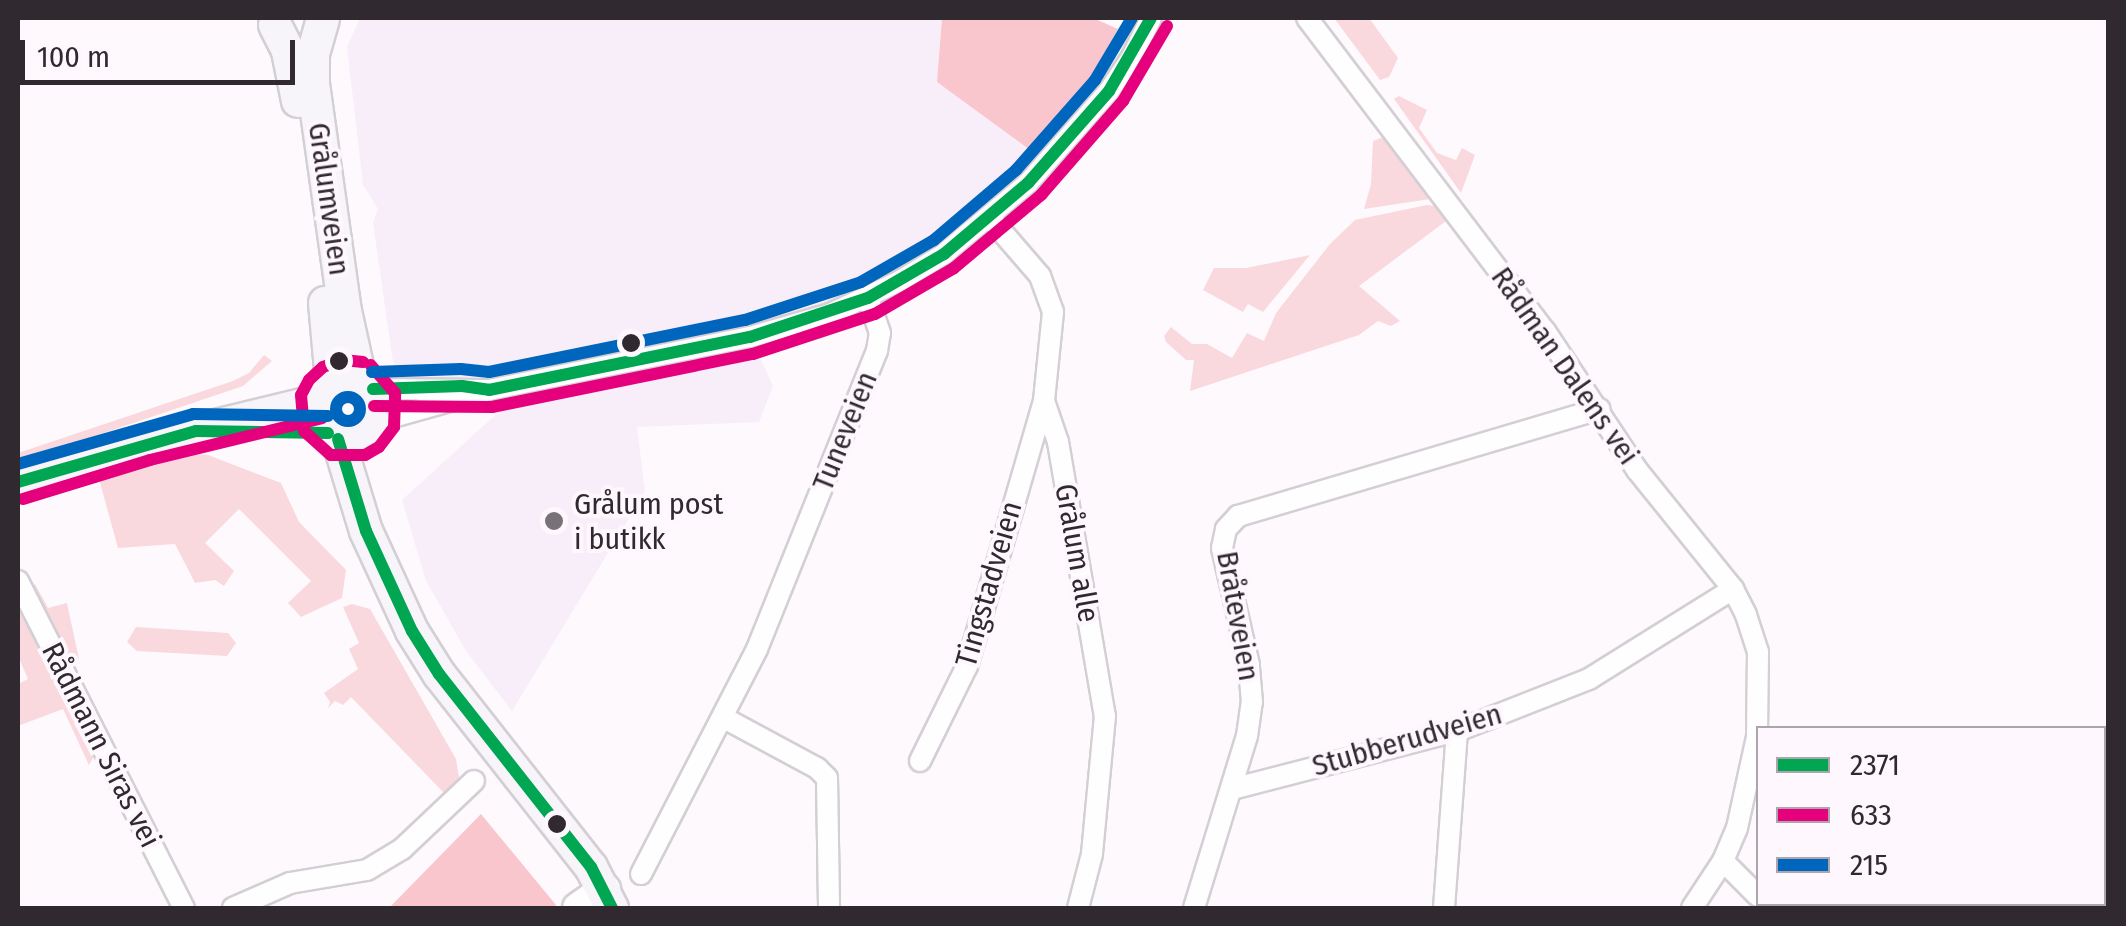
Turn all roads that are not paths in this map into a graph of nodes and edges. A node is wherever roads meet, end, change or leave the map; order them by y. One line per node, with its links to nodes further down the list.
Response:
1 (324, 18): 4 (main road); 9 (main road, Grålumveien)
2 (1150, 18): 5 (street)
3 (1307, 18): 10 (street, Rådman Dalens vei)
4 (271, 21): 9 (main road, Grålumveien)
5 (990, 218): 6 (street); 8 (street, Grålum alle)
6 (868, 298): 7 (street); 14 (street, Tuneveien)
7 (489, 390): 9 (street); 9 (street)
8 (1044, 401): 18 (street, Tingstadveien); 29 (street, Grålum alle)
9 (349, 410): 11 (main road); 24 (main road, Grålumveien)
10 (1598, 410): 13 (street, Rådman Dalens vei); 20 (street, Bråteveien)
11 (18, 482)
12 (18, 581): 25 (street, Rådmann Siras vei)
13 (1732, 589): 15 (street, Rådman Dalens vei); 16 (street, Stubberudveien)
14 (724, 718): 22 (street, Tuneveien); 28 (street)
15 (1758, 726)
16 (1457, 731): 20 (street, Stubberudveien); 31 (street)
17 (1756, 746): 21 (street, Rådman Dalens vei)
18 (920, 761)
19 (474, 780): 26 (street)
20 (1232, 789): 30 (street, Bråteveien)
21 (1723, 862): 23 (street); 32 (street, Rådman Dalens vei)
22 (642, 874)
23 (1756, 894)
24 (609, 899): 27 (main road)
25 (184, 908)
26 (233, 908)
27 (578, 908)
28 (829, 908)
29 (1078, 908)
30 (1194, 908)
31 (1444, 908)
32 (1692, 908)

